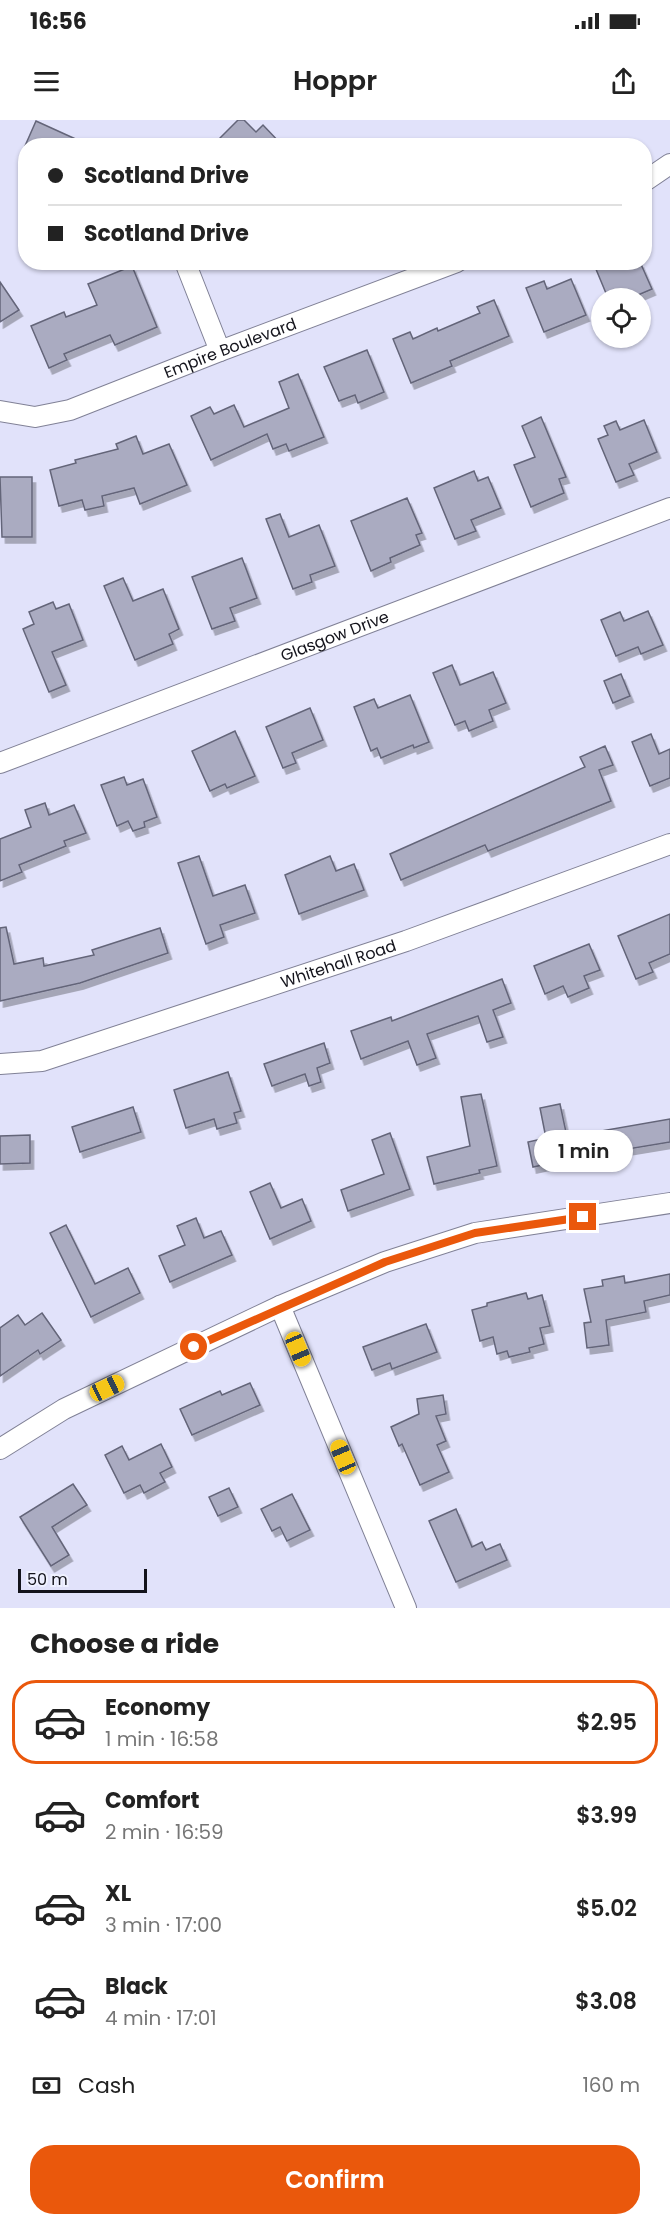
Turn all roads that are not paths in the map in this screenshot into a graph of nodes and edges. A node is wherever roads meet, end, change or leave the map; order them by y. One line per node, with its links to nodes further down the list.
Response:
1 (670, 164): 2 (street)
2 (652, 177)
3 (188, 270): 5 (street)
4 (436, 270): 5 (street, Empire Boulevard)
5 (220, 351): 6 (street, Empire Boulevard)
6 (0, 411)
7 (670, 508): 8 (street, Glasgow Drive)
8 (0, 763)
9 (670, 844): 10 (street, Whitehall Road)
10 (0, 1064)
11 (670, 1203): 12 (street)
12 (280, 1306): 13 (street); 14 (street)
13 (0, 1449)
14 (406, 1608)

